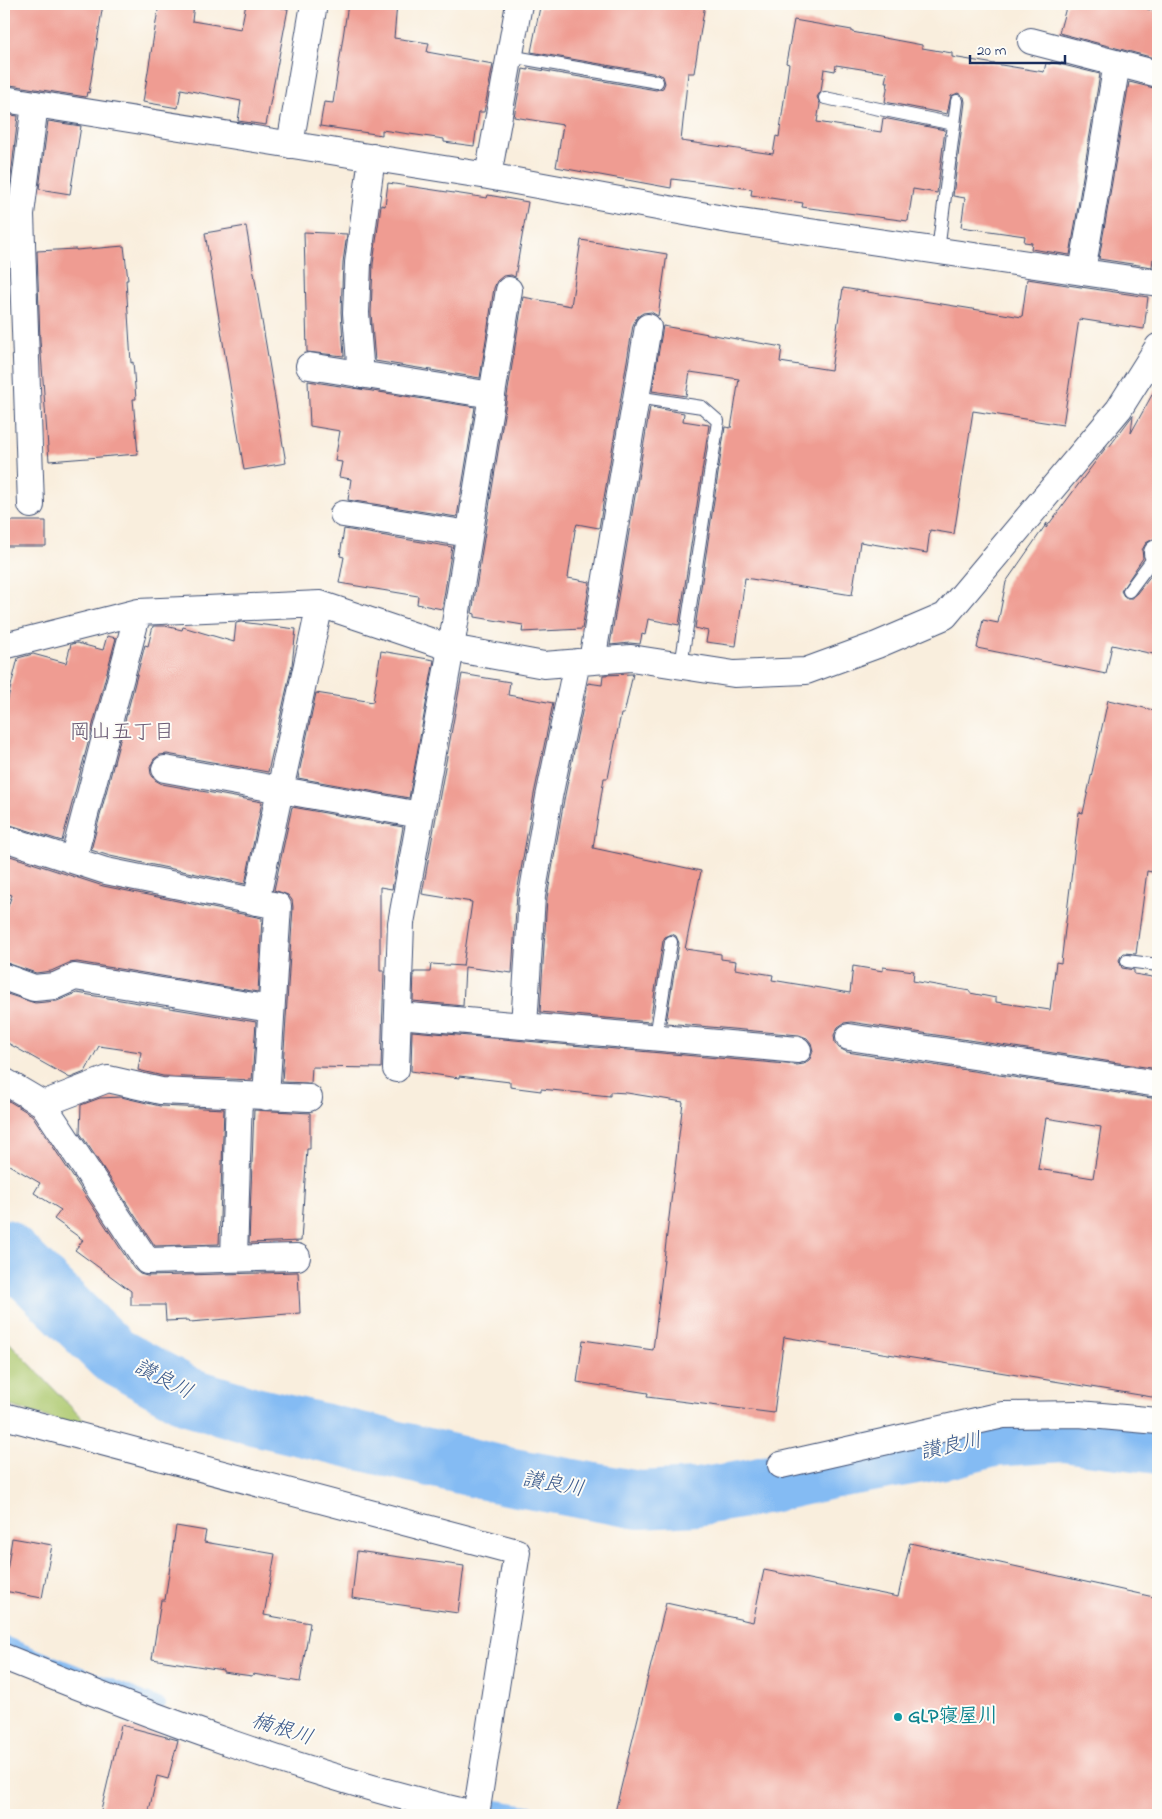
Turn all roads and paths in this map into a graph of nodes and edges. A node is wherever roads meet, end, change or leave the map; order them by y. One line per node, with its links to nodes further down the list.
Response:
1 (314, 4): 13 (street)
2 (519, 4): 4 (street)
3 (1031, 41): 5 (street)
4 (509, 56): 7 (lane); 15 (street)
5 (1117, 64): 6 (street); 17 (street)
6 (1158, 74)
7 (657, 82)
8 (825, 98): 12 (lane)
9 (4, 99): 11 (street)
10 (957, 101): 12 (lane)
11 (35, 104): 13 (street); 26 (street)
12 (954, 124): 16 (lane)
13 (290, 145): 14 (street)
14 (372, 157): 15 (street); 23 (street)
15 (488, 176): 16 (street)
16 (938, 251): 17 (street)
17 (1082, 272): 18 (street)
18 (1158, 283)
19 (509, 290): 24 (street)
20 (648, 327): 25 (street)
21 (1158, 347): 36 (street)
22 (309, 366): 23 (street)
23 (361, 374): 24 (street)
24 (492, 395): 28 (street)
25 (636, 397): 35 (street); 36 (lane)
26 (31, 505)
27 (343, 514): 28 (street)
28 (469, 534): 34 (street)
29 (1158, 553): 30 (lane)
30 (1128, 591)
31 (320, 604): 32 (street); 34 (street); 38 (street)
32 (138, 612): 33 (street); 41 (street)
33 (4, 646)
34 (451, 648): 35 (street); 39 (street)
35 (585, 661): 36 (street); 49 (street)
36 (681, 666)
37 (165, 769): 38 (street)
38 (280, 789): 39 (street); 42 (street)
39 (420, 815): 48 (street)
40 (4, 838): 41 (street)
41 (73, 860): 42 (street)
42 (256, 902): 47 (street)
43 (671, 942): 50 (lane)
44 (1127, 961): 45 (lane)
45 (1158, 965)
46 (4, 977): 47 (street)
47 (271, 1010): 57 (street)
48 (398, 1014): 49 (street); 53 (street)
49 (524, 1026): 50 (street)
50 (656, 1037): 52 (street)
51 (849, 1037): 55 (street)
52 (798, 1050)
53 (396, 1069)
54 (4, 1081): 59 (street)
55 (1158, 1084)
56 (239, 1095): 57 (street); 59 (street); 61 (street)
57 (266, 1097): 58 (street)
58 (309, 1098)
59 (43, 1104): 61 (street)
60 (297, 1257): 61 (street)
61 (234, 1258)
62 (4, 1416): 66 (street)
63 (1158, 1421): 64 (street)
64 (781, 1465)
65 (4, 1657): 66 (street)
66 (476, 1815)

